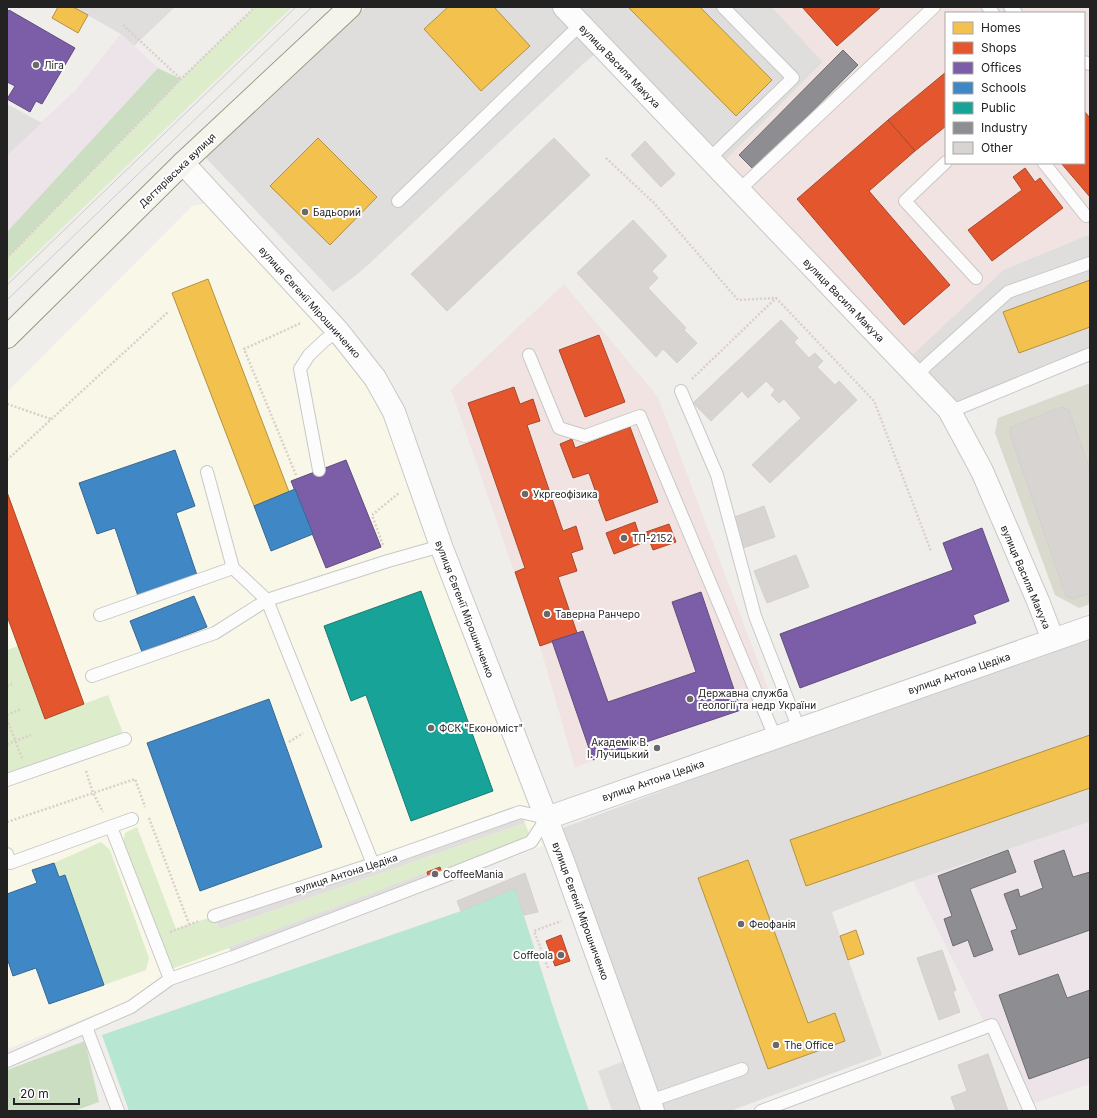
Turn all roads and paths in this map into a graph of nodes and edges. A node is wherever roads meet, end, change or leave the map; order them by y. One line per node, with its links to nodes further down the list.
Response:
1 (255, 7): 8 (path)
2 (350, 7): 11 (main road, Дегтярівська вулиця)
3 (564, 7): 6 (street, вулиця Василя Макуха)
4 (723, 7): 10 (lane)
5 (934, 7): 14 (lane)
6 (581, 24): 10 (street, вулиця Василя Макуха); 15 (lane)
7 (123, 25): 8 (path)
8 (181, 79): 17 (path)
9 (606, 158): 20 (path)
10 (709, 159): 14 (street, вулиця Василя Макуха)
11 (183, 163): 23 (street, вулиця Євгенії Мірошниченко); 24 (main road, Дегтярівська вулиця)
12 (945, 163): 19 (lane)
13 (1045, 164): 16 (lane)
14 (738, 190): 27 (street, вулиця Василя Макуха)
15 (398, 201)
16 (1086, 216)
17 (7, 258)
18 (1090, 263): 27 (lane)
19 (976, 278)
20 (776, 298): 28 (path); 38 (path)
21 (168, 312): 31 (path)
22 (301, 323): 35 (path)
23 (338, 331): 33 (lane); 37 (street, вулиця Євгенії Мірошниченко)
24 (7, 337)
25 (1090, 354): 30 (lane)
26 (529, 355): 53 (lane)
27 (916, 376): 30 (street, вулиця Василя Макуха)
28 (680, 391): 51 (lane)
29 (7, 404): 31 (path)
30 (949, 410): 44 (street, вулиця Василя Макуха)
31 (51, 419): 32 (path)
32 (7, 460)
33 (319, 470)
34 (207, 472): 40 (lane)
35 (296, 475)
36 (404, 488): 39 (path)
37 (441, 546): 39 (lane); 61 (street, вулиця Євгенії Мірошниченко)
38 (931, 551)
39 (388, 561): 41 (lane)
40 (233, 568): 41 (lane); 42 (lane)
41 (267, 600): 45 (lane); 66 (lane)
42 (100, 615)
43 (1090, 627): 44 (street, вулиця Антона Цедіка)
44 (1053, 640): 51 (street, вулиця Антона Цедіка)
45 (92, 676)
46 (12, 684): 47 (path)
47 (7, 686)
48 (21, 709): 49 (path)
49 (7, 715)
50 (7, 719): 55 (path)
51 (800, 729): 53 (street, вулиця Антона Цедіка)
52 (31, 734): 55 (path)
53 (775, 738): 61 (street, вулиця Антона Цедіка)
54 (125, 739): 57 (lane)
55 (15, 741): 56 (path); 58 (path)
56 (7, 744)
57 (81, 755): 58 (lane); 60 (path)
58 (28, 773): 59 (lane)
59 (7, 780)
60 (93, 793): 63 (path); 64 (path); 69 (path)
61 (547, 818): 66 (lane, вулиця Антона Цедіка); 72 (lane); 76 (street, вулиця Євгенії Мірошниченко)
62 (132, 819): 64 (lane)
63 (7, 822)
64 (111, 827): 65 (lane); 70 (lane)
65 (7, 854)
66 (373, 864): 67 (lane, вулиця Антона Цедіка)
67 (214, 916): 69 (path)
68 (563, 920): 71 (path)
69 (189, 924): 70 (path)
70 (153, 937): 72 (lane)
71 (548, 968)
72 (170, 979): 73 (lane)
73 (86, 1027): 74 (lane); 77 (lane)
74 (7, 1060)
75 (742, 1069): 76 (lane)
76 (652, 1106)
77 (118, 1111)
78 (761, 1111): 79 (lane)
79 (1030, 1111)

